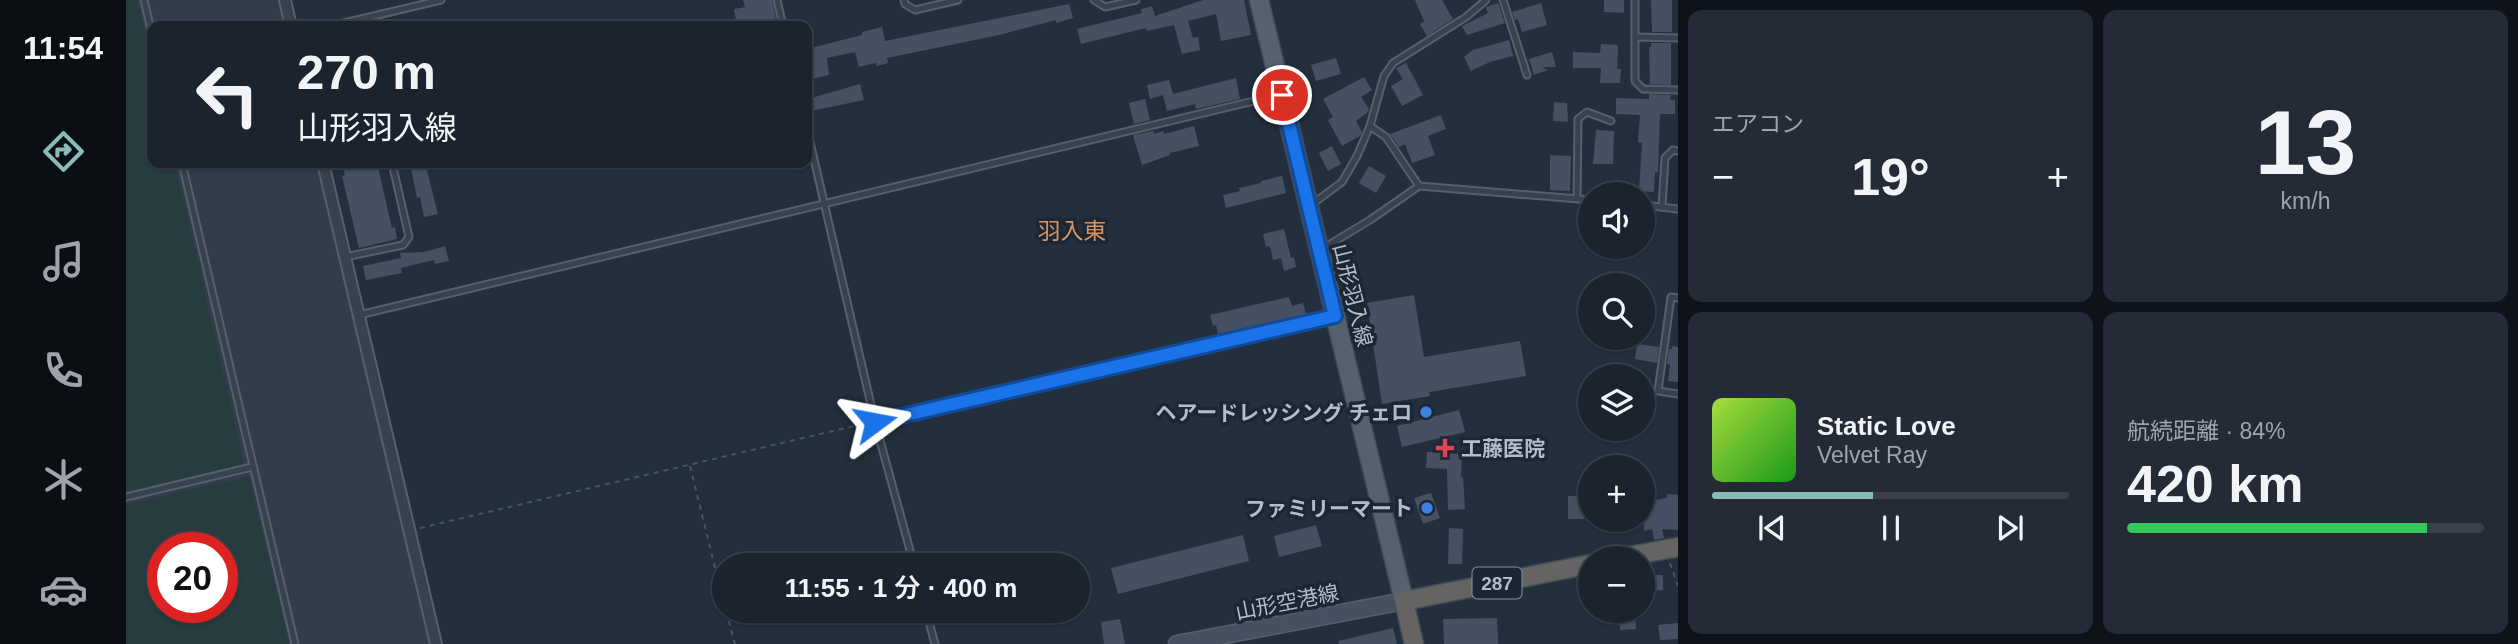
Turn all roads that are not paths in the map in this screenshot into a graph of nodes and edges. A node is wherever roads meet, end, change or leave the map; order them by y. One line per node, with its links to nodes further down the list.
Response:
1 (144, 0): 13 (lane)
2 (285, 0): 14 (street)
3 (441, 0): 15 (lane)
4 (777, 0): 16 (lane)
5 (904, 0): 6 (lane)
6 (958, 0)
7 (1094, 0): 8 (lane)
8 (1136, 0)
9 (1259, 0): 21 (main road, 山形羽入線)
10 (1486, 0): 23 (lane)
11 (1503, 0): 19 (lane)
12 (1635, 0): 17 (lane)
13 (149, 21)
14 (290, 21)
15 (352, 21)
16 (782, 21)
17 (1635, 37): 18 (lane); 20 (lane)
18 (1678, 38)
19 (1527, 75)
20 (1678, 89)
21 (1282, 95): 31 (lane); 33 (main road, 山形羽入線)
22 (1611, 121): 30 (lane)
23 (1370, 126): 29 (lane); 33 (lane)
24 (812, 150): 31 (lane)
25 (1678, 150): 34 (lane)
26 (183, 168): 43 (lane)
27 (324, 168): 37 (street)
28 (393, 168): 37 (lane)
29 (1419, 186): 30 (lane); 36 (lane)
30 (1577, 199)
31 (824, 202): 39 (lane); 42 (lane)
32 (1655, 206): 34 (lane)
33 (1308, 207): 36 (main road, 山形羽入線)
34 (1662, 207): 35 (lane)
35 (1678, 209)
36 (1319, 251): 40 (main road, 山形羽入線)
37 (345, 257): 39 (street)
38 (1678, 298): 41 (lane)
39 (359, 314): 50 (street)
40 (1335, 316): 42 (lane); 47 (main road, 山形羽入線)
41 (1678, 394)
42 (875, 422): 45 (lane)
43 (252, 467): 44 (lane); 49 (lane)
44 (126, 497)
45 (911, 553)
46 (1578, 567): 47 (highway, 287)
47 (1404, 601): 52 (main road, 山形空港線); 53 (highway)
48 (929, 623): 51 (lane)
49 (295, 644)
50 (436, 644)
51 (935, 644)
52 (1177, 644)
53 (1414, 644)

